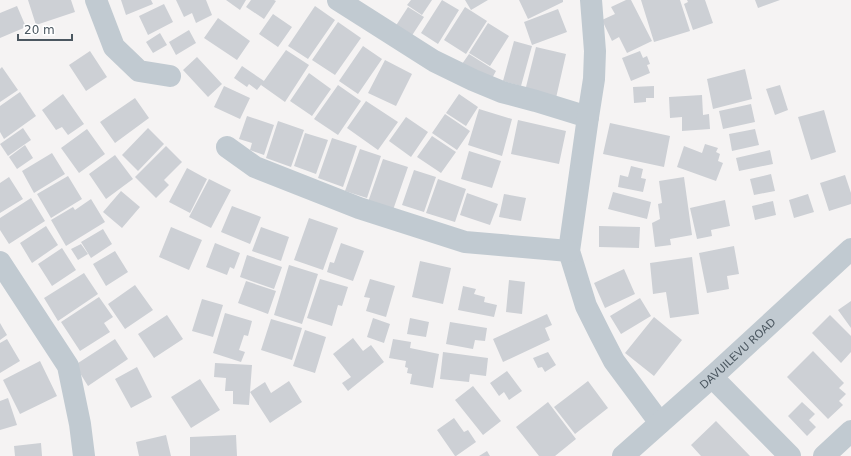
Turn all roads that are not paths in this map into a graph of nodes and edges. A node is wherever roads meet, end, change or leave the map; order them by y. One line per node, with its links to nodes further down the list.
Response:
1 (96, 0): 4 (street)
2 (338, 0): 5 (street)
3 (591, 0): 5 (street)
4 (170, 76)
5 (588, 117): 8 (street)
6 (226, 147): 8 (street)
7 (851, 249): 10 (street, DAVUILEVU ROAD)
8 (569, 251): 11 (street)
9 (0, 262): 13 (street)
10 (712, 376): 11 (street, DAVUILEVU ROAD); 15 (street)
11 (660, 423): 14 (street, DAVUILEVU ROAD)
12 (851, 431): 16 (street)
13 (84, 456)
14 (623, 456)
15 (790, 456)
16 (824, 456)

